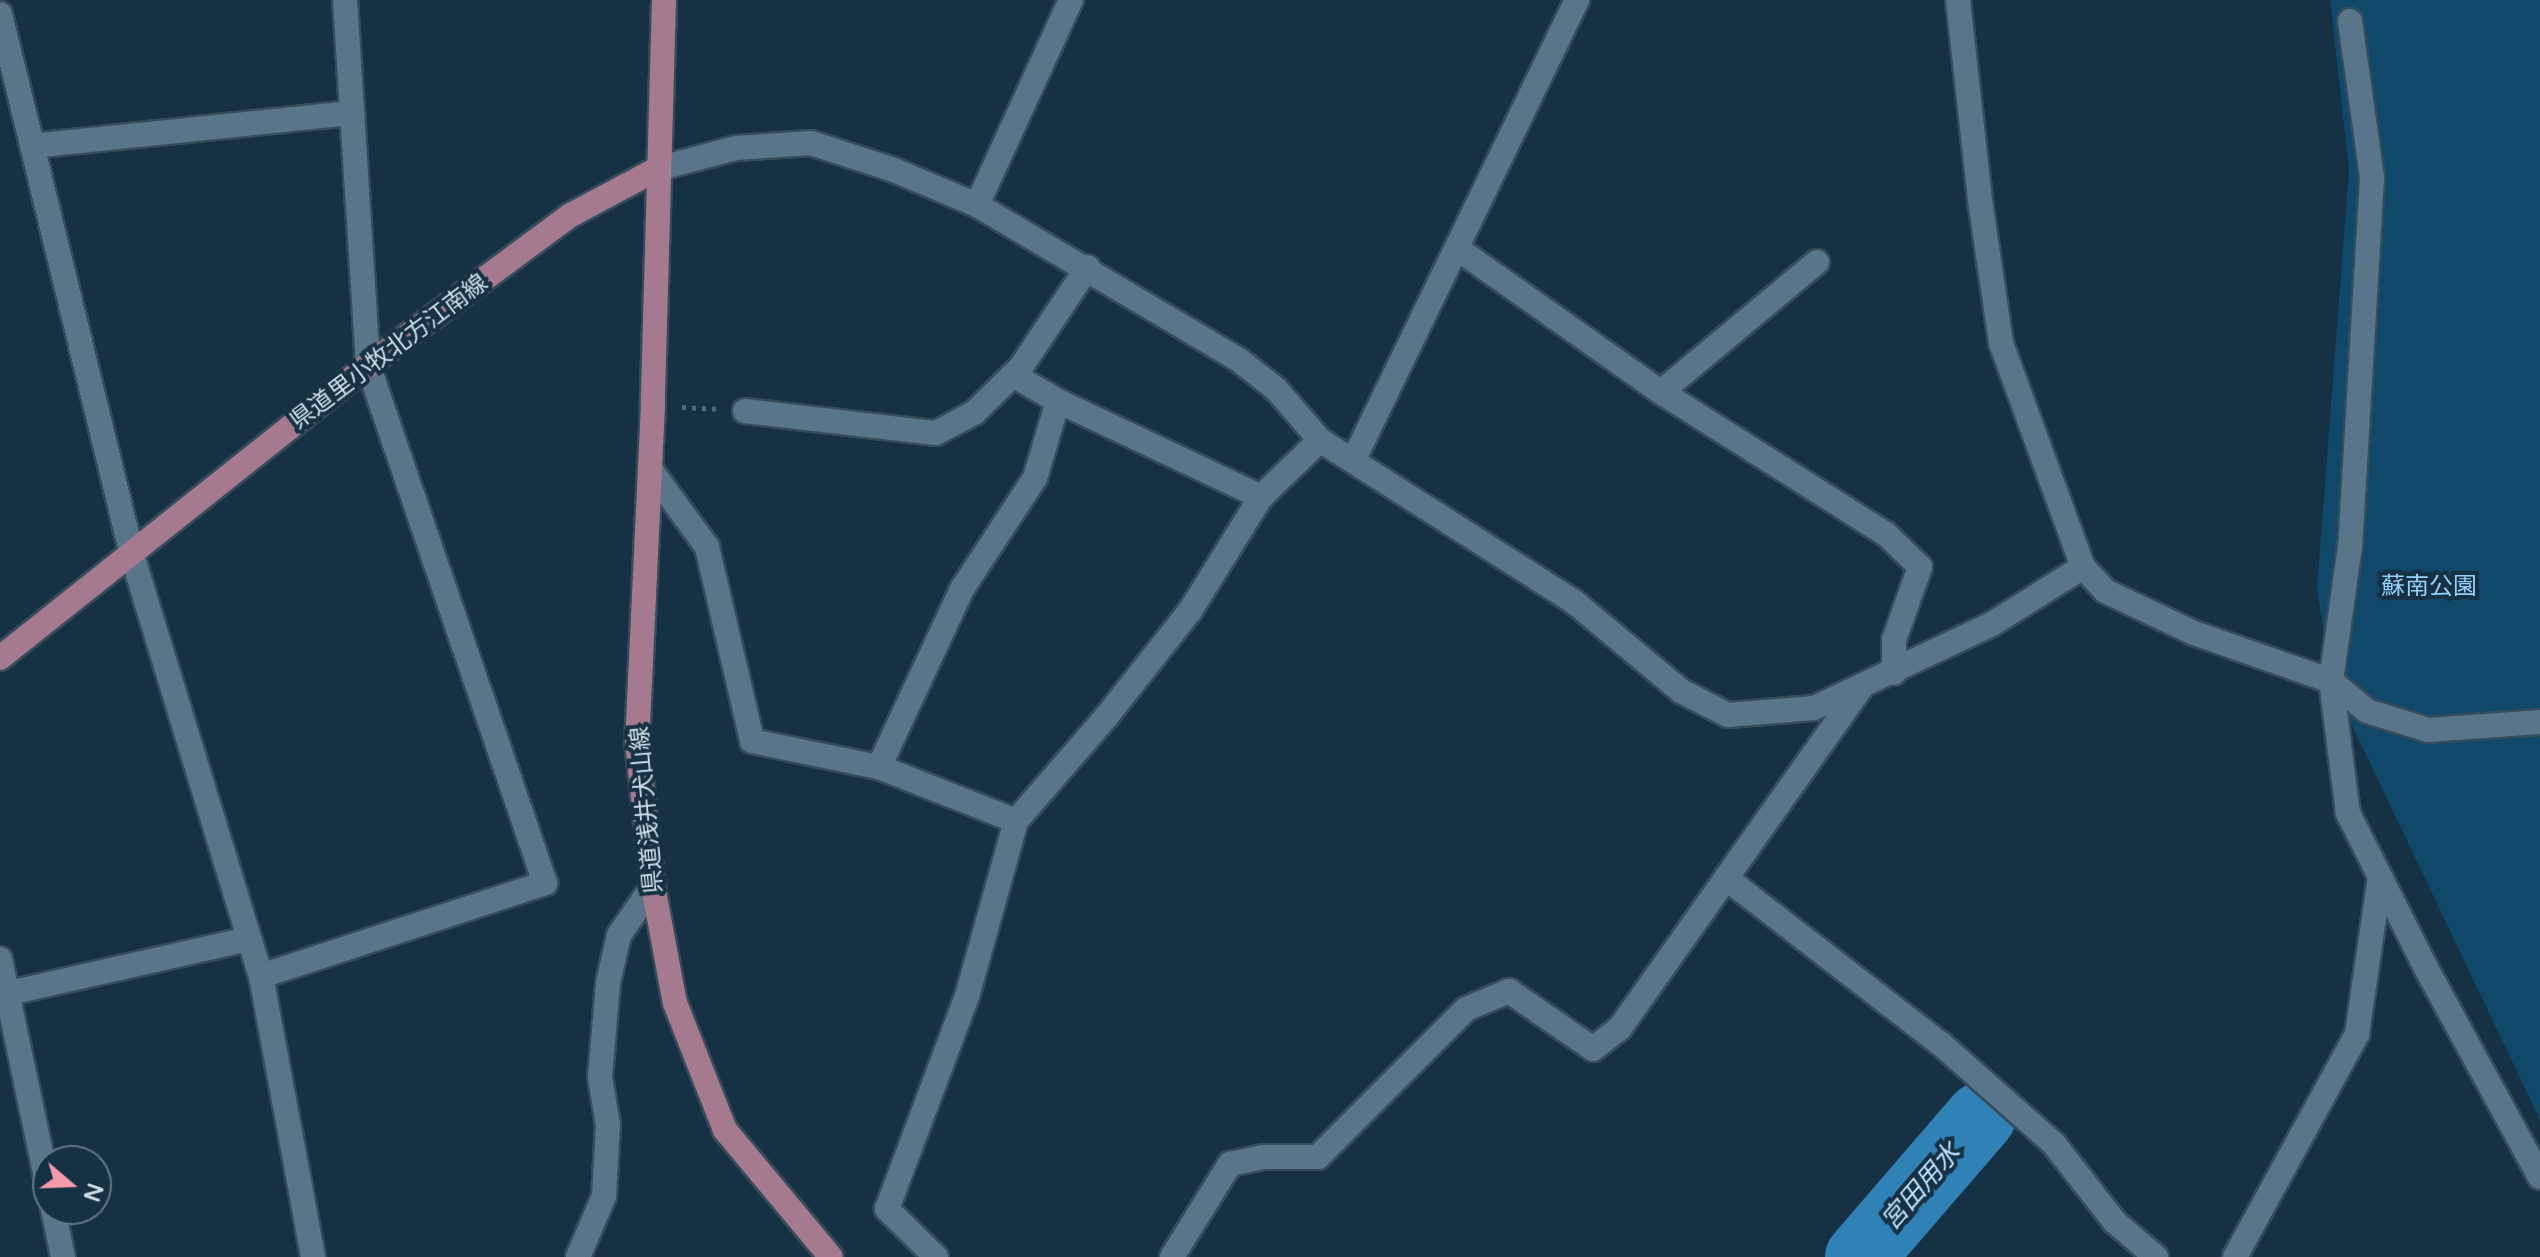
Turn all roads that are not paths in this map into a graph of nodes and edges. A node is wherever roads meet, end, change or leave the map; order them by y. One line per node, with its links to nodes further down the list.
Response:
1 (345, 0): 8 (street)
2 (664, 0): 10 (main road)
3 (1071, 0): 11 (street)
4 (1577, 0): 12 (street)
5 (1958, 0): 25 (street)
6 (0, 14): 9 (street)
7 (2350, 21): 28 (street)
8 (352, 113): 9 (street); 15 (street)
9 (32, 146): 24 (street)
10 (657, 169): 11 (street); 15 (main road, 県道里小牧北方江南線); 22 (main road, 県道浅井犬山線)
11 (977, 205): 14 (street)
12 (1458, 249): 17 (street); 21 (street)
13 (1817, 262): 17 (street)
14 (1088, 267): 16 (street); 20 (street)
15 (368, 365): 24 (main road, 県道里小牧北方江南線); 38 (street)
16 (1013, 375): 18 (street); 19 (street)
17 (1661, 392): 27 (street)
18 (1058, 401): 23 (street); 31 (street)
19 (745, 411)
20 (1320, 440): 21 (street); 23 (street)
21 (1353, 461): 29 (street)
22 (650, 469): 31 (street); 35 (main road, 県道浅井犬山線)
23 (1261, 497): 32 (street)
24 (132, 555): 26 (main road, 県道里小牧北方江南線); 36 (street)
25 (2083, 567): 27 (street); 28 (street)
26 (0, 658)
27 (1894, 673): 29 (street)
28 (2331, 681): 30 (street); 33 (street)
29 (1861, 687): 34 (street)
30 (2540, 722)
31 (879, 767): 32 (street)
32 (1016, 821): 47 (street)
33 (2380, 877): 41 (street); 50 (street)
34 (1726, 878): 48 (street); 49 (street)
35 (653, 886): 45 (street); 46 (main road, 県道浅井犬山線)
36 (248, 939): 38 (street); 39 (street)
37 (0, 959): 39 (street)
38 (261, 976): 44 (street)
39 (4, 994): 40 (street)
40 (39, 1145)
41 (2540, 1177)
42 (56, 1225): 43 (street)
43 (63, 1257)
44 (313, 1257)
45 (578, 1257)
46 (831, 1257)
47 (936, 1257)
48 (1172, 1257)
49 (2156, 1257)
50 (2235, 1257)

